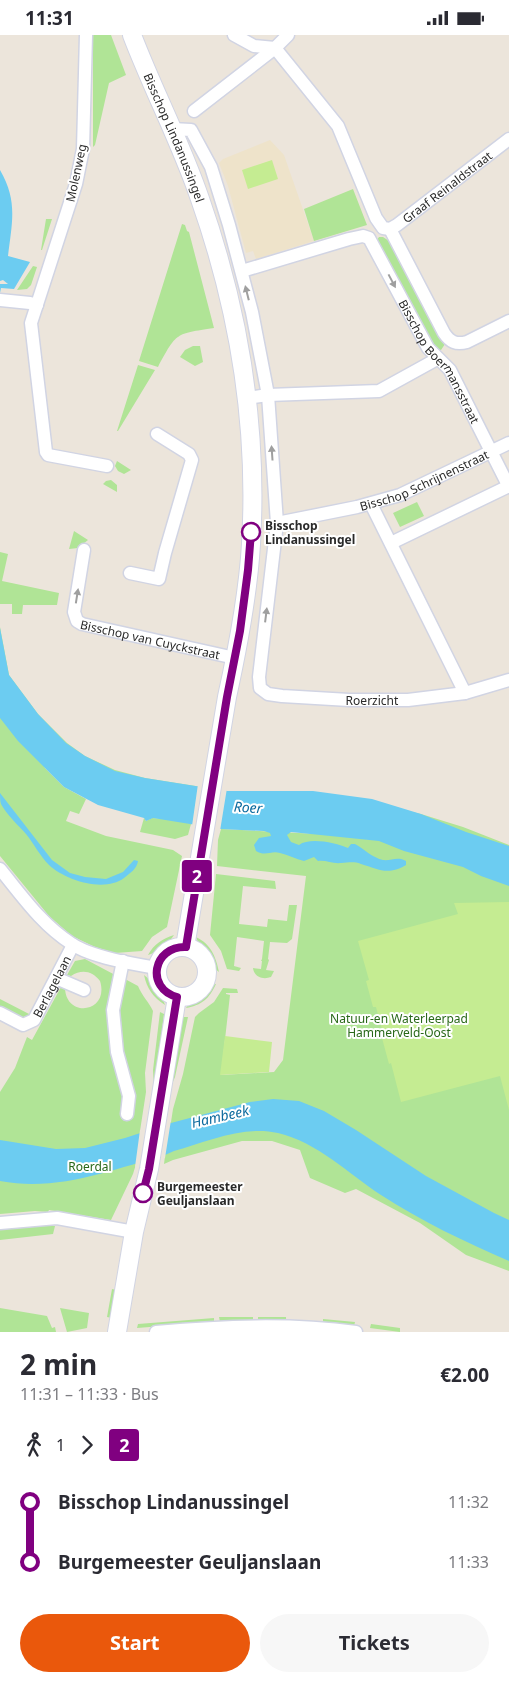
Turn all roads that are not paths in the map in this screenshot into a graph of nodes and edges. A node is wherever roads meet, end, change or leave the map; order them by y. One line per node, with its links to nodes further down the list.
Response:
1 (86, 35): 12 (street, Molenweg)
2 (132, 35): 7 (main road, Bisschop Lindanussingel)
3 (234, 35): 5 (street)
4 (288, 35): 5 (street)
5 (275, 48): 6 (street); 9 (street, Bisschop Boermansstraat)
6 (194, 111)
7 (172, 129): 10 (street, Bisschop Lindanussingel); 16 (main road, Bisschop Lindanussingel)
8 (507, 145): 9 (street, Graaf Reinaldstraat)
9 (386, 228): 13 (street, Bisschop Boermansstraat)
10 (242, 271): 14 (street, Bisschop Boermansstraat, one-way to 14); 15 (street, Bisschop Lindanussingel, one-way to 10)
11 (0, 300): 12 (street)
12 (37, 305): 20 (street, Molenweg)
13 (509, 321)
14 (437, 359): 15 (street); 19 (street, Bisschop Boermansstraat)
15 (268, 395): 16 (street); 23 (street, Bisschop Lindanussingel, one-way to 15)
16 (247, 398): 27 (main road, Bisschop Lindanussingel)
17 (157, 434): 26 (street)
18 (509, 443): 19 (street, Bisschop Schrijnenstraat)
19 (491, 451): 21 (street, Bisschop Boermansstraat); 22 (street, Bisschop Schrijnenstraat)
20 (107, 466)
21 (509, 487): 24 (street)
22 (371, 504): 23 (street, Bisschop Schrijnenstraat); 24 (street)
23 (277, 523): 28 (street, Bisschop Lindanussingel, one-way to 23)
24 (391, 543): 30 (street)
25 (84, 550): 27 (street, Bisschop van Cuyckstraat, one-way to 25)
26 (130, 573)
27 (235, 658): 33 (main road, Bisschop Lindanussingel)
28 (261, 663): 30 (street, Roerzicht)
29 (509, 680): 30 (street, Roerzicht)
30 (465, 693)
31 (0, 869): 32 (street)
32 (73, 945): 34 (street); 36 (street, Berlagelaan)
33 (186, 947): 35 (main road); 38 (main road)
34 (123, 961): 35 (street); 40 (street)
35 (157, 968): 38 (main road)
36 (56, 978): 37 (street); 39 (street, Berlagelaan)
37 (84, 990)
38 (177, 997): 42 (main road)
39 (0, 1013)
40 (127, 1114)
41 (0, 1223): 42 (street)
42 (134, 1232): 44 (main road)
43 (280, 1329): 45 (street); 46 (street)
44 (117, 1332)
45 (156, 1332)
46 (356, 1332)

